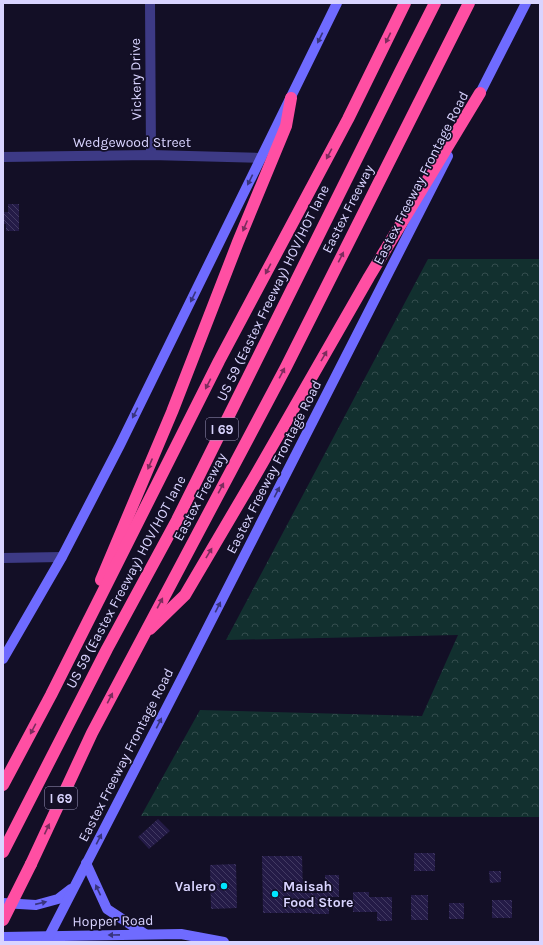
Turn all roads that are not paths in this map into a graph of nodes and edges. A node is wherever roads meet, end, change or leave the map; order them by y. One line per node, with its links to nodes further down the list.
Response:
1 (150, 3): 9 (street, Vickery Drive)
2 (337, 3): 8 (main road, one-way to 8)
3 (405, 3): 16 (highway, I 69, one-way to 16)
4 (435, 3): 18 (highway, US 59 (Eastex Freeway) HOV/HOT lane / I 69)
5 (469, 3): 14 (highway, Eastex Freeway / I 69, one-way to 5)
6 (526, 3): 7 (main road, Eastex Freeway Frontage Road)
7 (480, 93): 14 (highway, one-way to 7); 19 (main road, Eastex Freeway Frontage Road, one-way to 7)
8 (291, 98): 11 (main road); 16 (highway, one-way to 16)
9 (151, 155): 10 (street, Wedgewood Street); 11 (street, Wedgewood Street)
10 (3, 157)
11 (261, 158): 12 (main road, one-way to 12)
12 (62, 557): 13 (street); 15 (main road)
13 (3, 558)
14 (142, 637): 22 (highway, Eastex Freeway / I 69, one-way to 14, bridge)
15 (3, 660)
16 (51, 695): 17 (highway, I 69, one-way to 17)
17 (3, 785)
18 (3, 852)
19 (86, 863): 20 (main road, Eastex Freeway Frontage Road); 23 (main road, one-way to 19)
20 (74, 886): 21 (main road, one-way to 20); 25 (main road, Eastex Freeway Frontage Road)
21 (3, 903)
22 (3, 920)
23 (145, 934): 25 (main road, Hopper Road, one-way to 25); 26 (main road, Hopper Road)
24 (3, 937): 25 (main road, Hopper Road)
25 (47, 939)
26 (224, 942)

